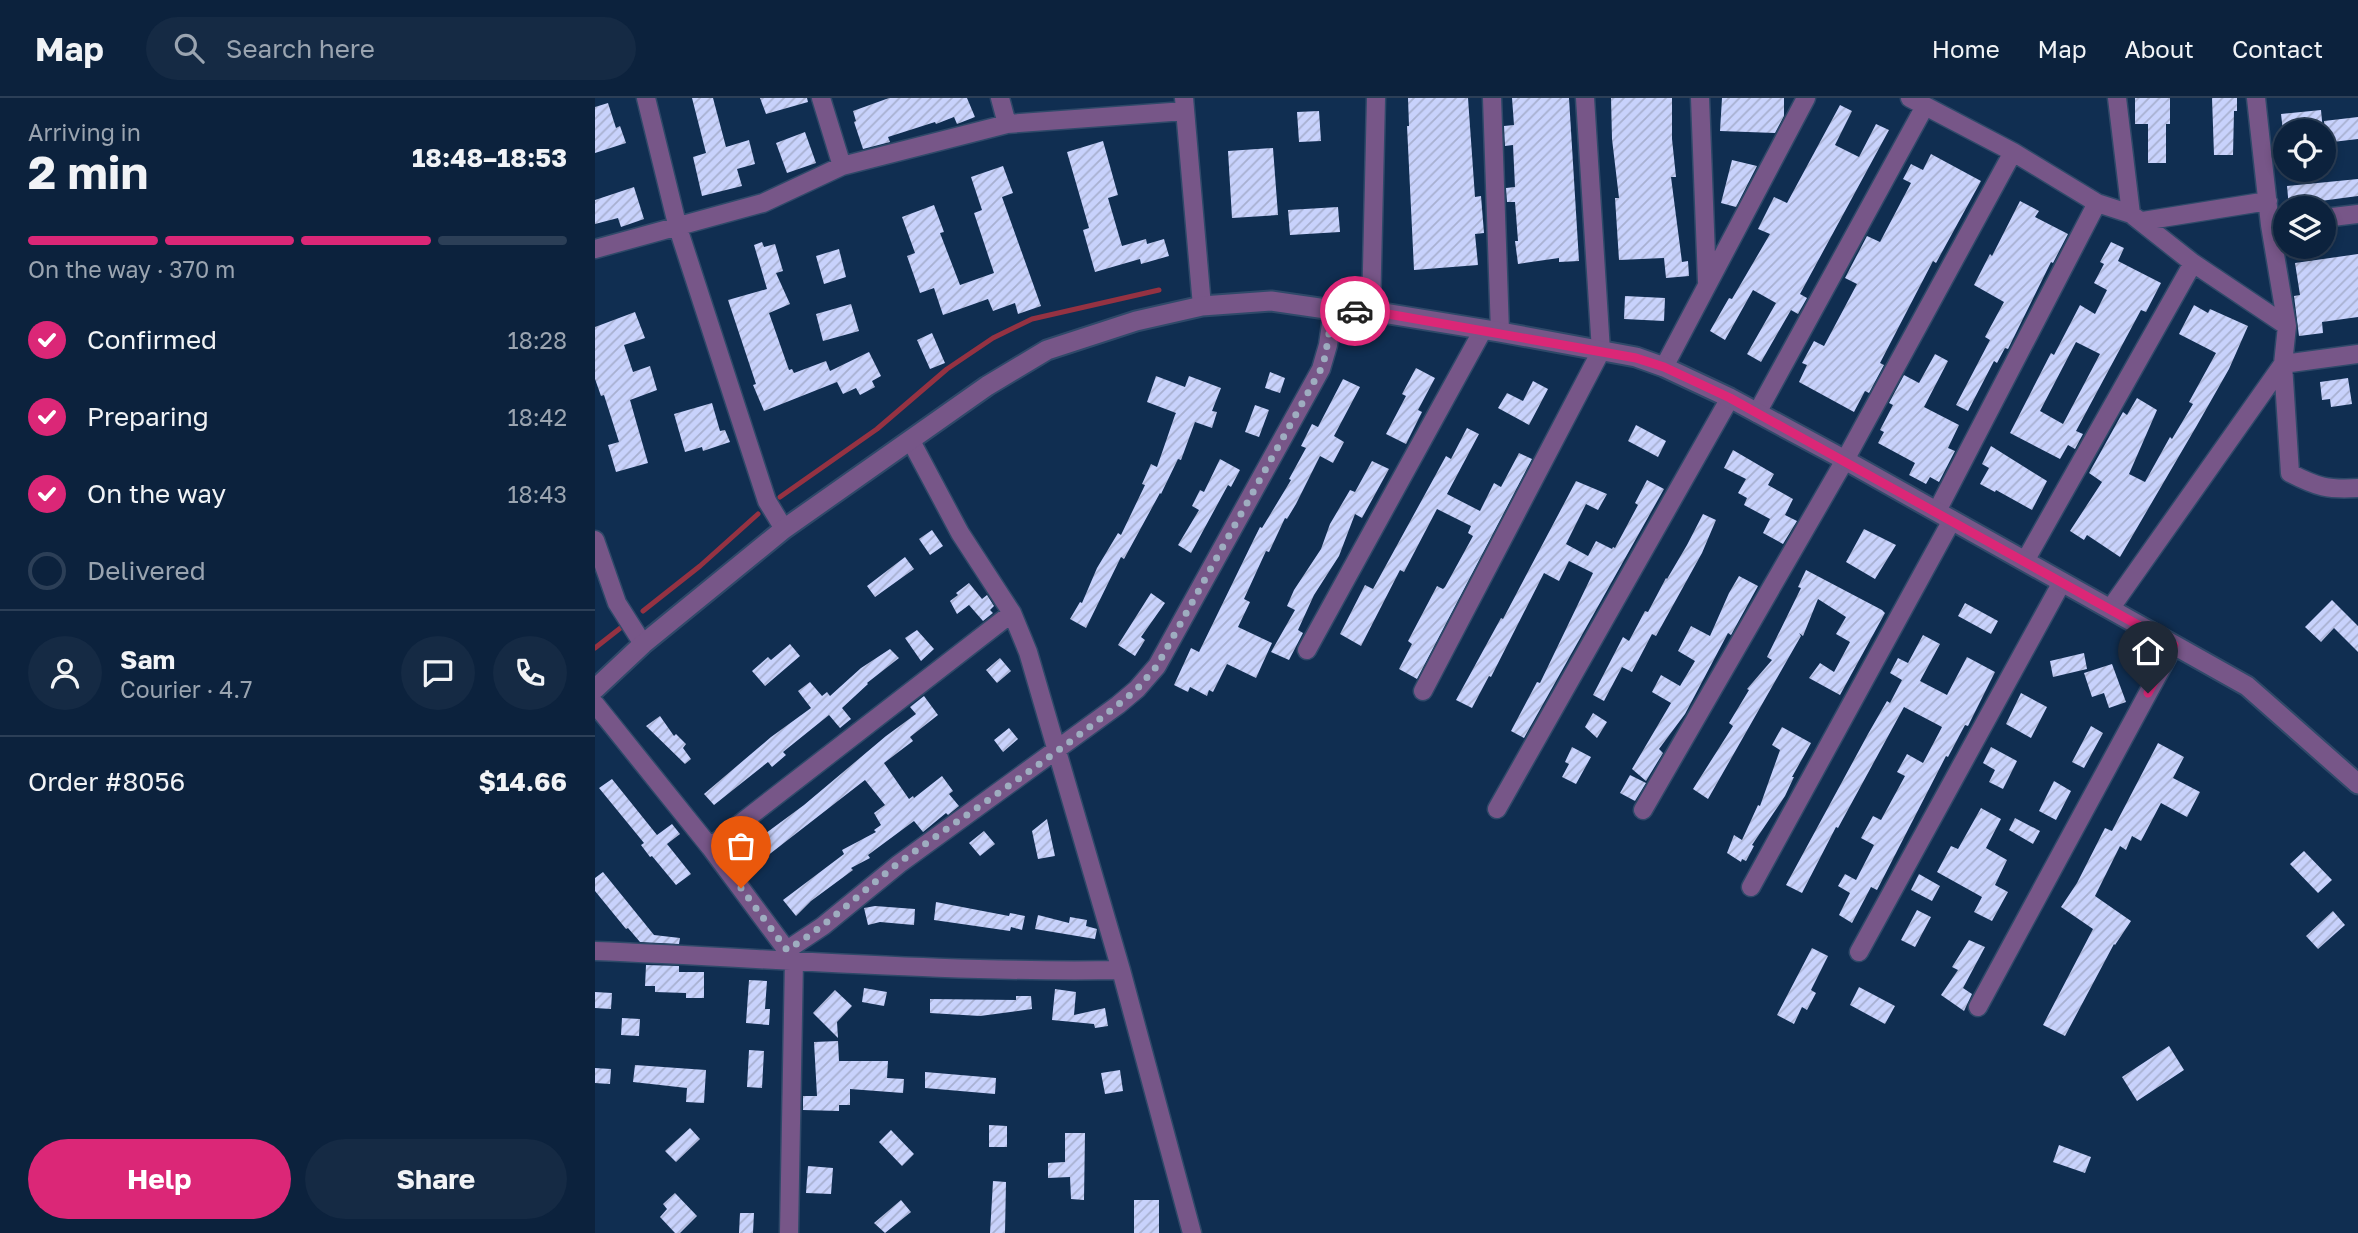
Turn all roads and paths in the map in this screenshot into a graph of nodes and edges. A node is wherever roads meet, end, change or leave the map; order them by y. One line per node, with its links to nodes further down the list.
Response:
1 (646, 98): 22 (street)
2 (821, 98): 15 (street)
3 (1000, 98): 13 (street)
4 (1375, 98): 29 (street)
5 (1492, 98): 31 (street)
6 (1585, 98): 32 (street)
7 (1700, 98): 26 (street)
8 (1806, 98): 26 (street)
9 (2117, 98): 20 (street)
10 (2256, 98): 16 (street)
11 (1918, 102): 14 (street); 37 (street)
12 (1184, 105): 13 (street); 27 (street)
13 (1007, 124): 15 (street)
14 (2013, 152): 17 (street); 39 (street)
15 (842, 166): 22 (street)
16 (2268, 201): 18 (street); 20 (street)
17 (2097, 203): 20 (street); 41 (street)
18 (2273, 212)
19 (2358, 214): 21 (street)
20 (2137, 217): 25 (street)
21 (2336, 217)
22 (678, 228): 23 (street); 42 (street)
23 (595, 249)
24 (2281, 259): 30 (street)
25 (2193, 263): 30 (street); 44 (street)
26 (1707, 286): 35 (street)
27 (1202, 306): 28 (street); 38 (street)
28 (1333, 310): 29 (street); 54 (street)
29 (1371, 311): 31 (street)
30 (2287, 326): 34 (street)
31 (1492, 331): 32 (street); 50 (street)
32 (1601, 351): 35 (street); 52 (street)
33 (2358, 354): 34 (street)
34 (2284, 364): 40 (street); 46 (street)
35 (1664, 367): 36 (street)
36 (1730, 398): 37 (street); 56 (street)
37 (1756, 413): 39 (street)
38 (911, 441): 42 (street); 47 (street)
39 (1845, 460): 41 (street); 57 (street)
40 (2358, 488)
41 (1945, 516): 44 (street); 59 (street)
42 (784, 529): 48 (street)
43 (595, 540): 48 (street)
44 (2025, 561): 45 (street)
45 (2062, 582): 46 (street); 61 (street)
46 (2111, 609): 49 (street)
47 (1012, 613): 54 (street); 58 (street)
48 (643, 644): 51 (street)
49 (2174, 645): 55 (street); 64 (street)
50 (1307, 650)
51 (595, 689)
52 (1423, 691)
53 (595, 704): 58 (street)
54 (1056, 750): 62 (street); 63 (street)
55 (2358, 784)
56 (1497, 808)
57 (1643, 810)
58 (710, 847): 62 (street)
59 (1751, 887)
60 (597, 949): 62 (street)
61 (1859, 952)
62 (790, 955): 63 (street); 65 (street)
63 (1121, 970): 66 (street)
64 (1978, 1007)
65 (789, 1233)
66 (1192, 1233)

